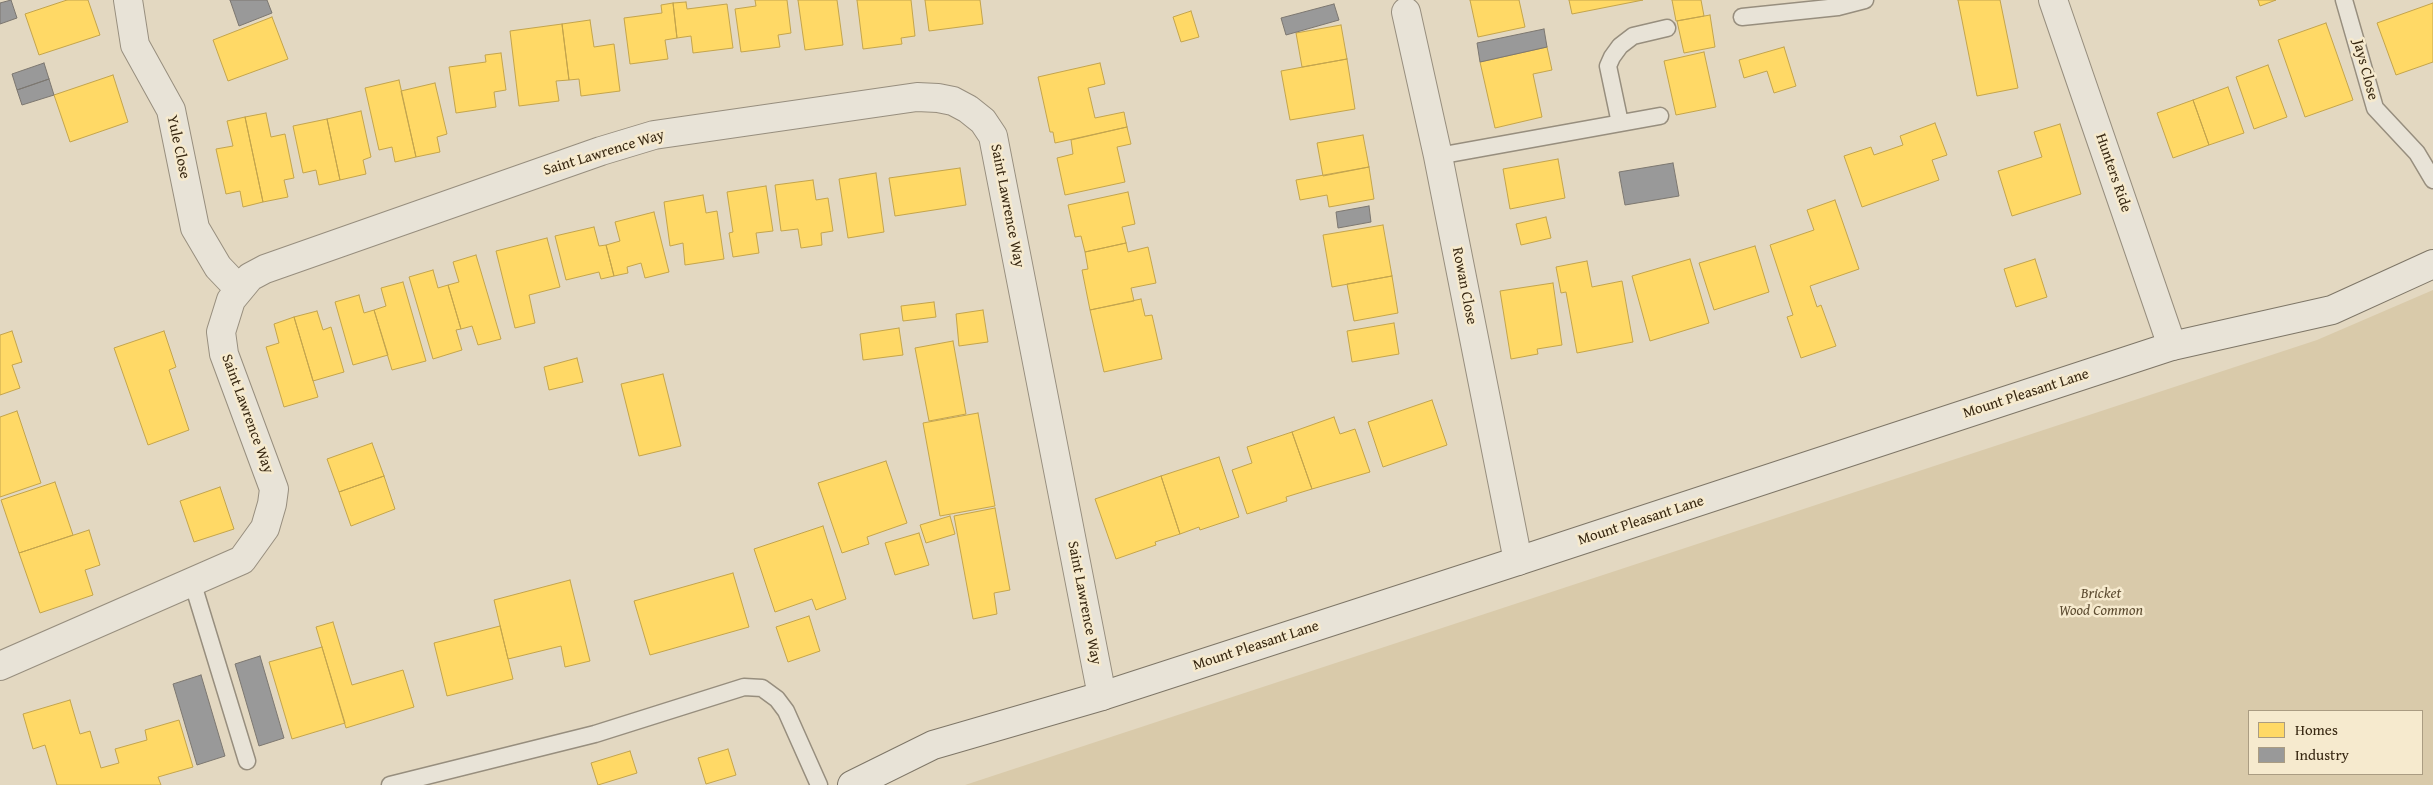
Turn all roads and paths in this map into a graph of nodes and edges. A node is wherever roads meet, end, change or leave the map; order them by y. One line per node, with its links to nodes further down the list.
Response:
1 (128, 0): 13 (street, Yule Close)
2 (1865, 0): 6 (lane)
3 (2053, 0): 14 (street, Hunters Ride)
4 (2344, 0): 11 (lane, Jays Close)
5 (1406, 12): 10 (street, Rowan Close)
6 (1742, 18)
7 (1667, 28): 9 (lane)
8 (1660, 116): 9 (lane)
9 (1620, 123): 10 (lane)
10 (1438, 156): 15 (street, Rowan Close)
11 (2433, 180)
12 (2433, 264): 14 (street, Mount Pleasant Lane)
13 (238, 289): 16 (street, Saint Lawrence Way); 18 (street, Saint Lawrence Way)
14 (2172, 346): 15 (street, Mount Pleasant Lane)
15 (1518, 562): 18 (street, Mount Pleasant Lane)
16 (192, 581): 17 (street, Saint Lawrence Way); 19 (lane)
17 (0, 666)
18 (1102, 696): 22 (street, Mount Pleasant Lane)
19 (247, 761)
20 (390, 785): 21 (lane)
21 (819, 785)
22 (852, 785)

